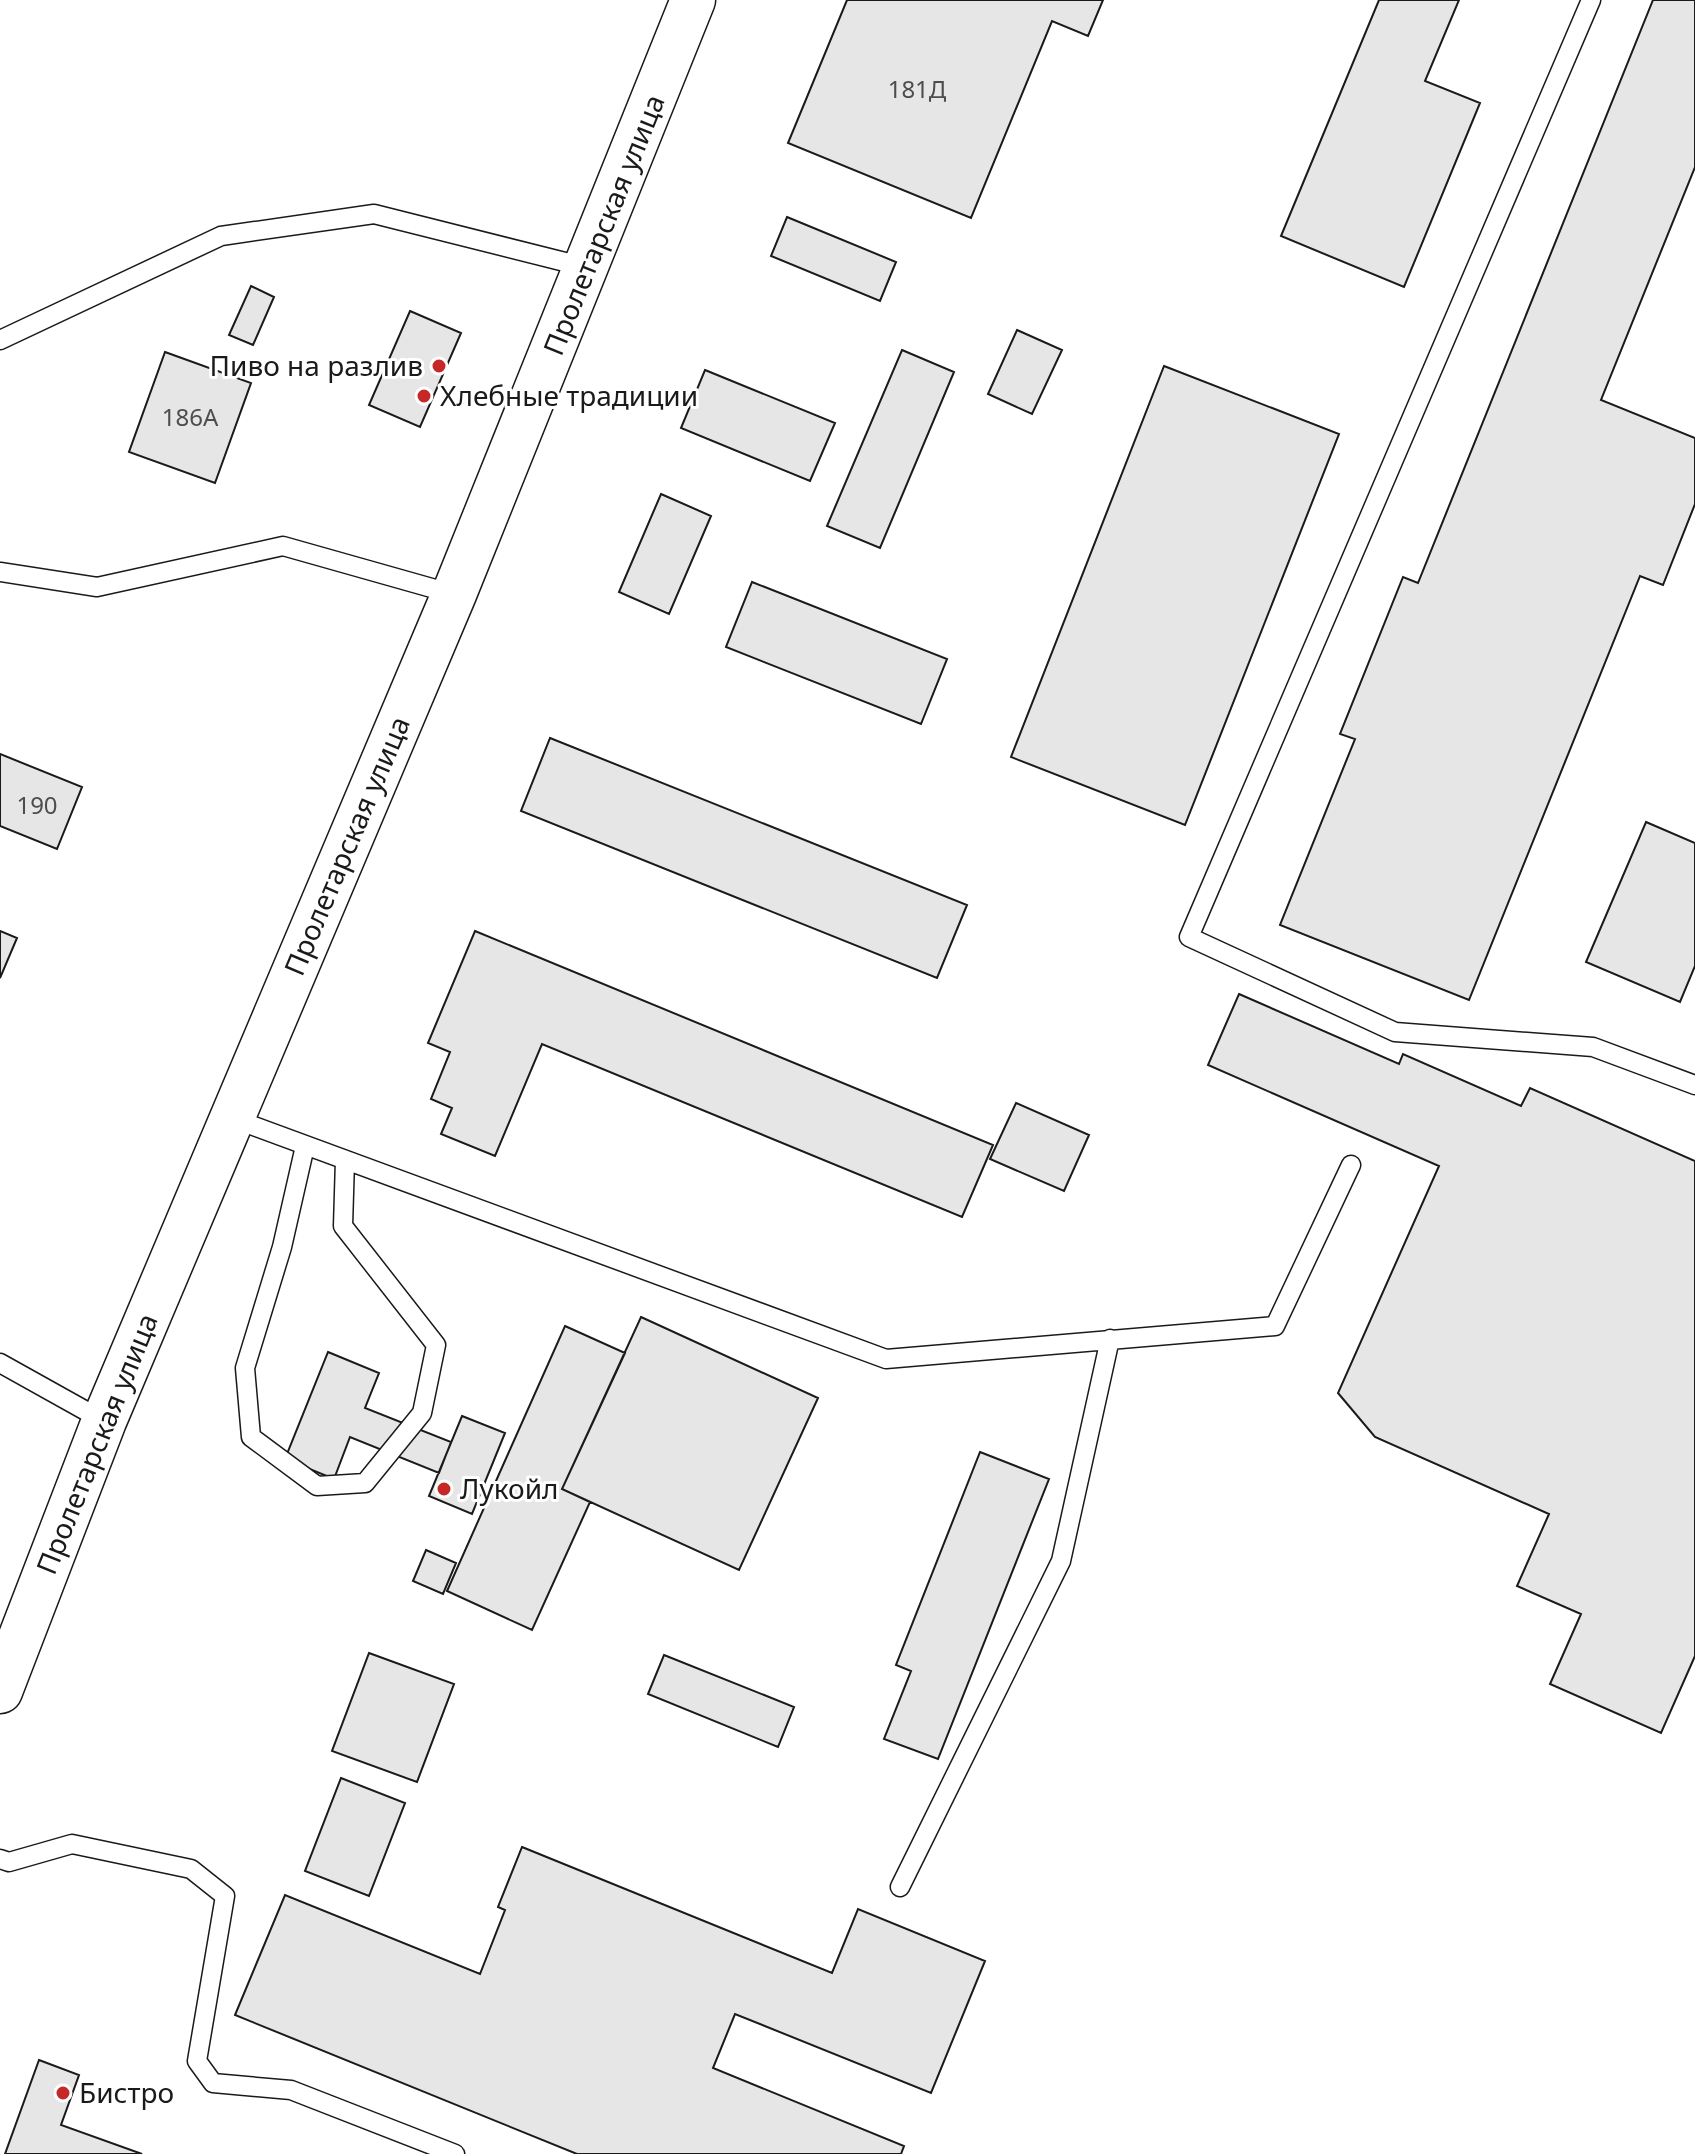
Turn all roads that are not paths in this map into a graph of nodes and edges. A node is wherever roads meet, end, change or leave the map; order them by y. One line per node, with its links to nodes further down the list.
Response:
1 (693, 0): 3 (street, Пролетарская улица)
2 (1591, 0): 7 (lane)
3 (588, 268): 4 (lane); 6 (street, Пролетарская улица)
4 (0, 340)
5 (0, 572): 6 (lane)
6 (454, 594): 8 (street, Пролетарская улица)
7 (1695, 1085)
8 (232, 1118): 9 (lane); 14 (street, Пролетарская улица)
9 (305, 1146): 10 (lane); 10 (lane)
10 (345, 1160): 12 (lane)
11 (1351, 1165): 12 (lane)
12 (1110, 1339): 17 (lane)
13 (0, 1363): 14 (lane)
14 (104, 1421): 15 (street, Пролетарская улица)
15 (0, 1691)
16 (0, 1859): 18 (lane)
17 (900, 1887)
18 (455, 2154)

